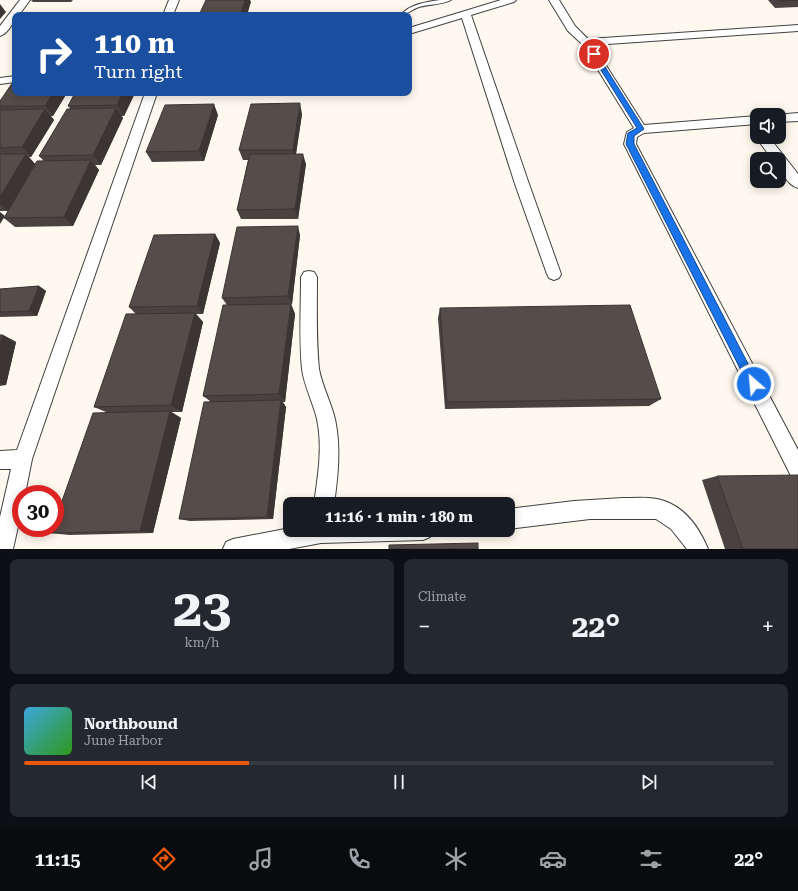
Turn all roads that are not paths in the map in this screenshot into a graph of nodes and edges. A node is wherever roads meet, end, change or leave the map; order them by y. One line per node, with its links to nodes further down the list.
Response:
1 (25, 0): 6 (street)
2 (174, 0): 7 (street)
3 (450, 0): 8 (lane)
4 (511, 0): 9 (street)
5 (554, 0): 14 (street)
6 (16, 12)
7 (169, 12)
8 (405, 12)
9 (466, 13): 12 (street); 24 (street)
10 (12, 17): 13 (street)
11 (798, 28): 14 (street)
12 (412, 30)
13 (0, 33)
14 (586, 42): 21 (street)
15 (7, 80): 16 (street)
16 (0, 91)
17 (149, 96): 26 (street)
18 (798, 117): 19 (street)
19 (786, 118)
20 (750, 120): 21 (street)
21 (641, 129): 28 (street)
22 (767, 144): 23 (street)
23 (798, 184)
24 (554, 274)
25 (309, 277): 29 (street)
26 (23, 459): 27 (street); 32 (street)
27 (0, 460)
28 (798, 469)
29 (325, 497)
30 (515, 518): 34 (street)
31 (292, 537): 33 (street)
32 (3, 549)
33 (233, 549)
34 (698, 549)

